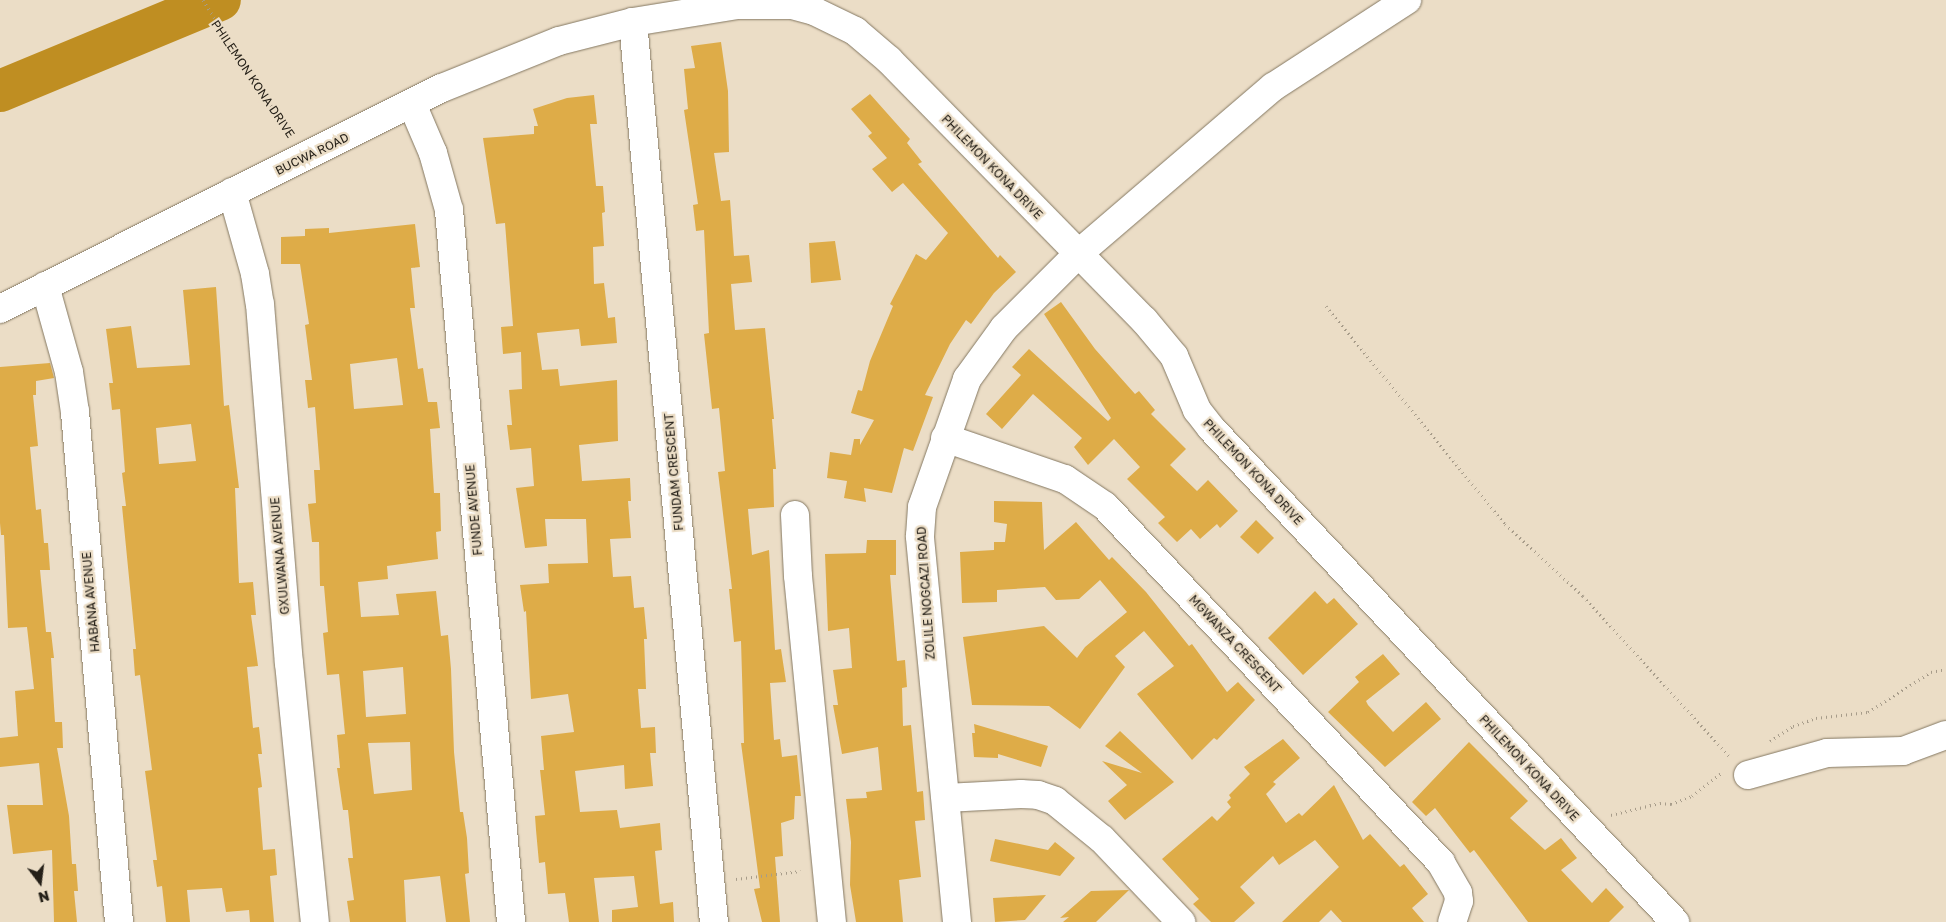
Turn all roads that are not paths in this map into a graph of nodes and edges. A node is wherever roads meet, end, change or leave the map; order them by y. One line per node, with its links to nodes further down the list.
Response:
1 (1407, 0): 5 (street, ZOLILE NOGCAZI ROAD)
2 (633, 22): 3 (street, BUCWA ROAD); 5 (street, PHILEMON KONA DRIVE); 16 (street, FUNDAM CRESCENT)
3 (412, 104): 4 (street, BUCWA ROAD); 15 (street, FUNDE AVENUE)
4 (232, 192): 6 (street, BUCWA ROAD); 14 (street, GXULWANA AVENUE)
5 (1078, 254): 8 (street, ZOLILE NOGCAZI ROAD); 21 (street, PHILEMON KONA DRIVE)
6 (45, 286): 7 (street, BUCWA ROAD); 13 (street, HABANA AVENUE)
7 (0, 308)
8 (945, 438): 12 (street, ZOLILE NOGCAZI ROAD); 20 (street, MGWANZA CRESCENT)
9 (795, 515): 17 (street)
10 (1946, 735): 11 (street)
11 (1741, 769)
12 (946, 798): 18 (street, ZOLILE NOGCAZI ROAD); 19 (street)
13 (119, 922)
14 (315, 922)
15 (511, 922)
16 (714, 922)
17 (832, 922)
18 (957, 922)
19 (1181, 922)
20 (1452, 922)
21 (1675, 922)

